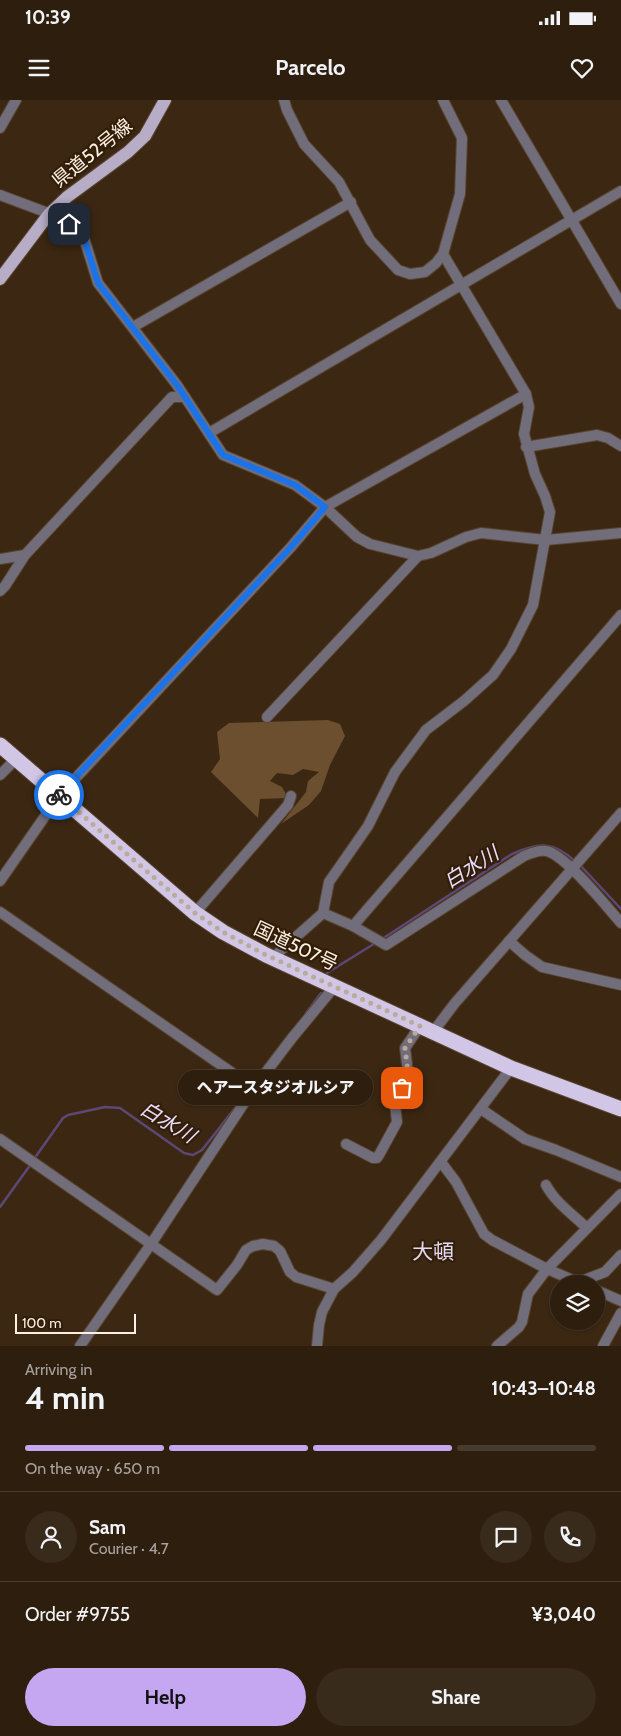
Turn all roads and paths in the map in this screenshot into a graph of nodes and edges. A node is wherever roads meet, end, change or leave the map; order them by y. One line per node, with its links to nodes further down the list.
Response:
1 (16, 100): 6 (street)
2 (165, 100): 10 (main road, 県道52号線)
3 (284, 100): 9 (street)
4 (443, 100): 12 (street)
5 (501, 100): 11 (street)
6 (0, 128)
7 (621, 191): 11 (street)
8 (0, 195): 10 (street)
9 (350, 202): 12 (street); 16 (street)
10 (49, 214): 13 (main road, 県道52号線); 16 (street)
11 (572, 221): 14 (street); 15 (street)
12 (443, 254): 14 (street)
13 (0, 279)
14 (462, 285): 17 (street); 19 (street)
15 (621, 304)
16 (133, 328): 18 (street)
17 (526, 394): 21 (street); 22 (street)
18 (185, 397): 19 (street); 25 (street)
19 (209, 433): 22 (street)
20 (621, 446): 21 (street)
21 (526, 447): 24 (street)
22 (325, 507): 26 (street); 34 (street)
23 (621, 533): 24 (street)
24 (546, 540): 26 (street); 41 (street)
25 (25, 555): 27 (street); 28 (street)
26 (418, 556): 30 (street)
27 (0, 558)
28 (0, 591)
29 (620, 618): 43 (street)
30 (267, 717)
31 (0, 745): 32 (highway, 国道507号)
32 (16, 758): 33 (street); 34 (highway, 国道507号)
33 (0, 775)
34 (59, 796): 38 (street); 40 (highway, 国道507号)
35 (291, 796): 40 (street)
36 (621, 813): 37 (street)
37 (573, 869): 42 (street); 43 (street); 44 (street)
38 (0, 881)
39 (0, 912): 50 (street)
40 (195, 913): 45 (highway, 国道507号)
41 (324, 913): 43 (street); 45 (street)
42 (621, 923)
43 (353, 926)
44 (509, 941): 46 (street); 48 (street)
45 (275, 959): 47 (highway, 国道507号)
46 (621, 985)
47 (335, 986): 48 (highway, 国道507号); 50 (street)
48 (426, 1029): 49 (highway, 国道507号); 54 (street)
49 (511, 1068): 51 (street); 52 (highway, 国道507号)
50 (254, 1088): 60 (street)
51 (481, 1109): 55 (street); 56 (street)
52 (621, 1109)
53 (0, 1139): 60 (street)
54 (346, 1144)
55 (441, 1162): 62 (street); 65 (street)
56 (621, 1177)
57 (546, 1185): 59 (street)
58 (621, 1194): 59 (street)
59 (587, 1228): 62 (street)
60 (151, 1244): 65 (street); 69 (street)
61 (621, 1255): 64 (street)
62 (547, 1268): 63 (street); 71 (street)
63 (563, 1275)
64 (598, 1275)
65 (334, 1289): 70 (street)
66 (605, 1294): 67 (street)
67 (621, 1301)
68 (621, 1313): 72 (street)
69 (80, 1346)
70 (317, 1346)
71 (497, 1346)
72 (603, 1346)

